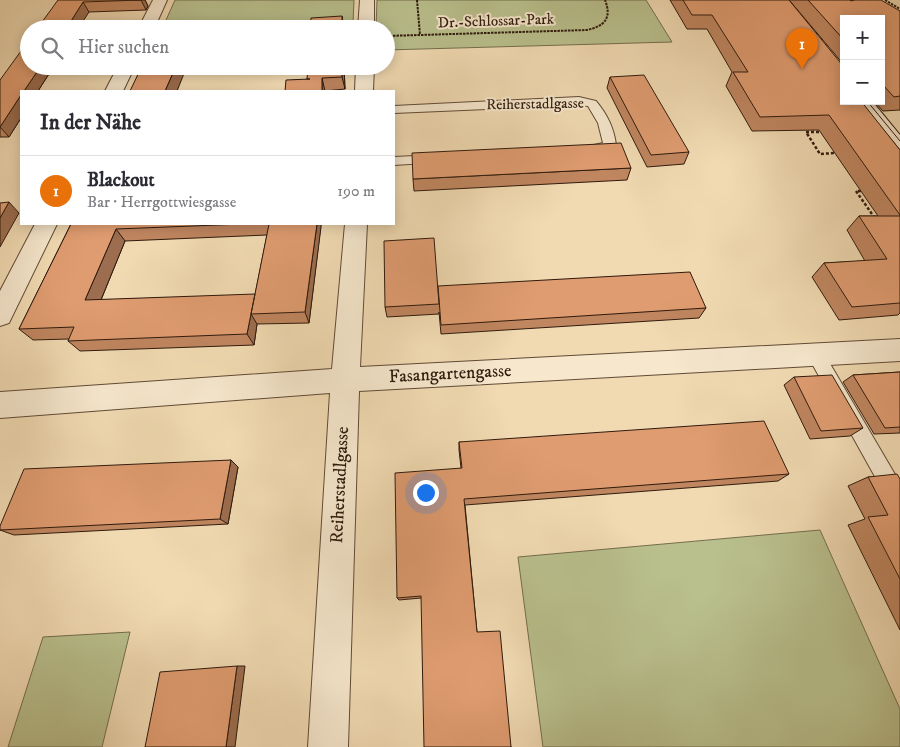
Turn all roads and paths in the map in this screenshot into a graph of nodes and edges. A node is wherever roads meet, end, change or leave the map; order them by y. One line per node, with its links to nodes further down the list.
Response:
1 (160, 0): 7 (street)
2 (368, 0): 8 (street)
3 (417, 0): 9 (path, Dr.-Schlossar-Park)
4 (605, 0): 9 (path, Dr.-Schlossar-Park)
5 (885, 0): 6 (path)
6 (900, 9)
7 (150, 20)
8 (367, 20)
9 (420, 35): 10 (path, Dr.-Schlossar-Park)
10 (395, 36)
11 (122, 75): 13 (street)
12 (365, 75): 14 (street)
13 (114, 90)
14 (364, 90)
15 (865, 105): 18 (street)
16 (395, 110): 19 (lane, Reiherstadlgasse)
17 (824, 132): 20 (path)
18 (900, 148)
19 (576, 151)
20 (835, 153)
21 (451, 158): 22 (lane)
22 (395, 161)
23 (861, 191): 24 (path)
24 (883, 217)
25 (46, 225): 27 (street)
26 (356, 225): 30 (street, Reiherstadlgasse)
27 (0, 316)
28 (900, 350): 29 (street, Fasangartengasse)
29 (816, 355): 30 (street, Fasangartengasse); 32 (lane)
30 (345, 380): 31 (street, Fasangartengasse); 33 (street, Reiherstadlgasse)
31 (0, 405)
32 (900, 502)
33 (328, 747)

